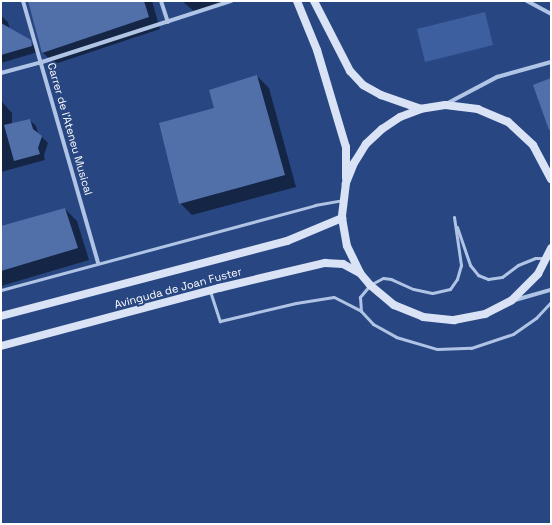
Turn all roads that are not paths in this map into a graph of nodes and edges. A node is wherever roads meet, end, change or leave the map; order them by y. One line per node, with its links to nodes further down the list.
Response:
1 (23, 1): 9 (street, Carrer de l'Ateneu Musical)
2 (161, 1): 8 (street)
3 (231, 1): 8 (street)
4 (297, 1): 15 (street)
5 (314, 1): 13 (street)
6 (527, 1): 7 (street)
7 (551, 14)
8 (168, 22): 9 (street)
9 (42, 62): 11 (street); 20 (street, Carrer de l'Ateneu Musical)
10 (551, 62): 12 (street)
11 (1, 73)
12 (445, 105): 13 (street); 14 (street)
13 (421, 109): 15 (street)
14 (551, 179)
15 (346, 183): 16 (street)
16 (342, 200): 17 (street); 20 (lane)
17 (342, 218): 21 (street); 29 (street, Avinguda de Joan Fuster)
18 (551, 248): 19 (street)
19 (547, 258): 22 (lane); 26 (street)
20 (98, 262): 23 (lane)
21 (360, 272): 22 (street); 25 (street, Avinguda de Joan Fuster)
22 (370, 285): 26 (street); 28 (lane)
23 (1, 290)
24 (551, 290): 26 (street)
25 (210, 291): 28 (lane); 30 (street, Avinguda de Joan Fuster)
26 (512, 300)
27 (551, 302): 28 (lane)
28 (361, 311)
29 (1, 316)
30 (1, 346)

